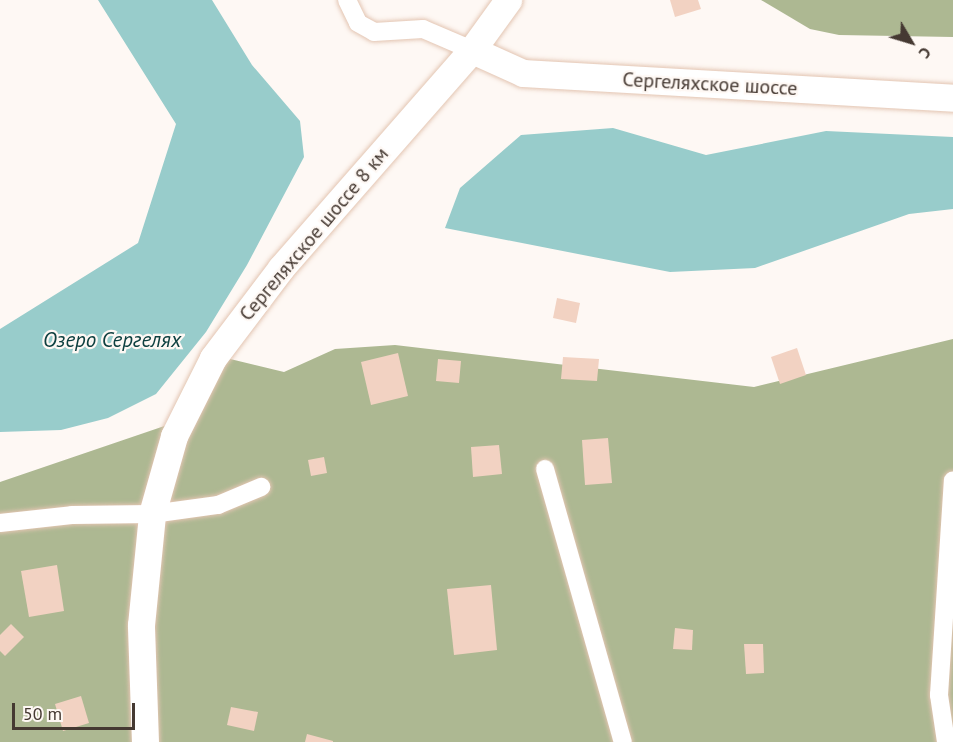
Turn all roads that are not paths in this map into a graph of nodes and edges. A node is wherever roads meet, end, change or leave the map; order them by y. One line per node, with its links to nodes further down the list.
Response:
1 (347, 0): 3 (street)
2 (508, 0): 3 (main road, Сергеляхское шоссе 8 км)
3 (472, 50): 4 (main road, Сергеляхское шоссе); 8 (main road, Сергеляхское шоссе 8 км)
4 (953, 98)
5 (545, 469): 11 (street)
6 (952, 480): 12 (street)
7 (261, 487): 8 (street)
8 (152, 514): 9 (street); 10 (main road, Сергеляхское шоссе 8 км)
9 (0, 523)
10 (145, 742)
11 (623, 742)
12 (946, 742)

